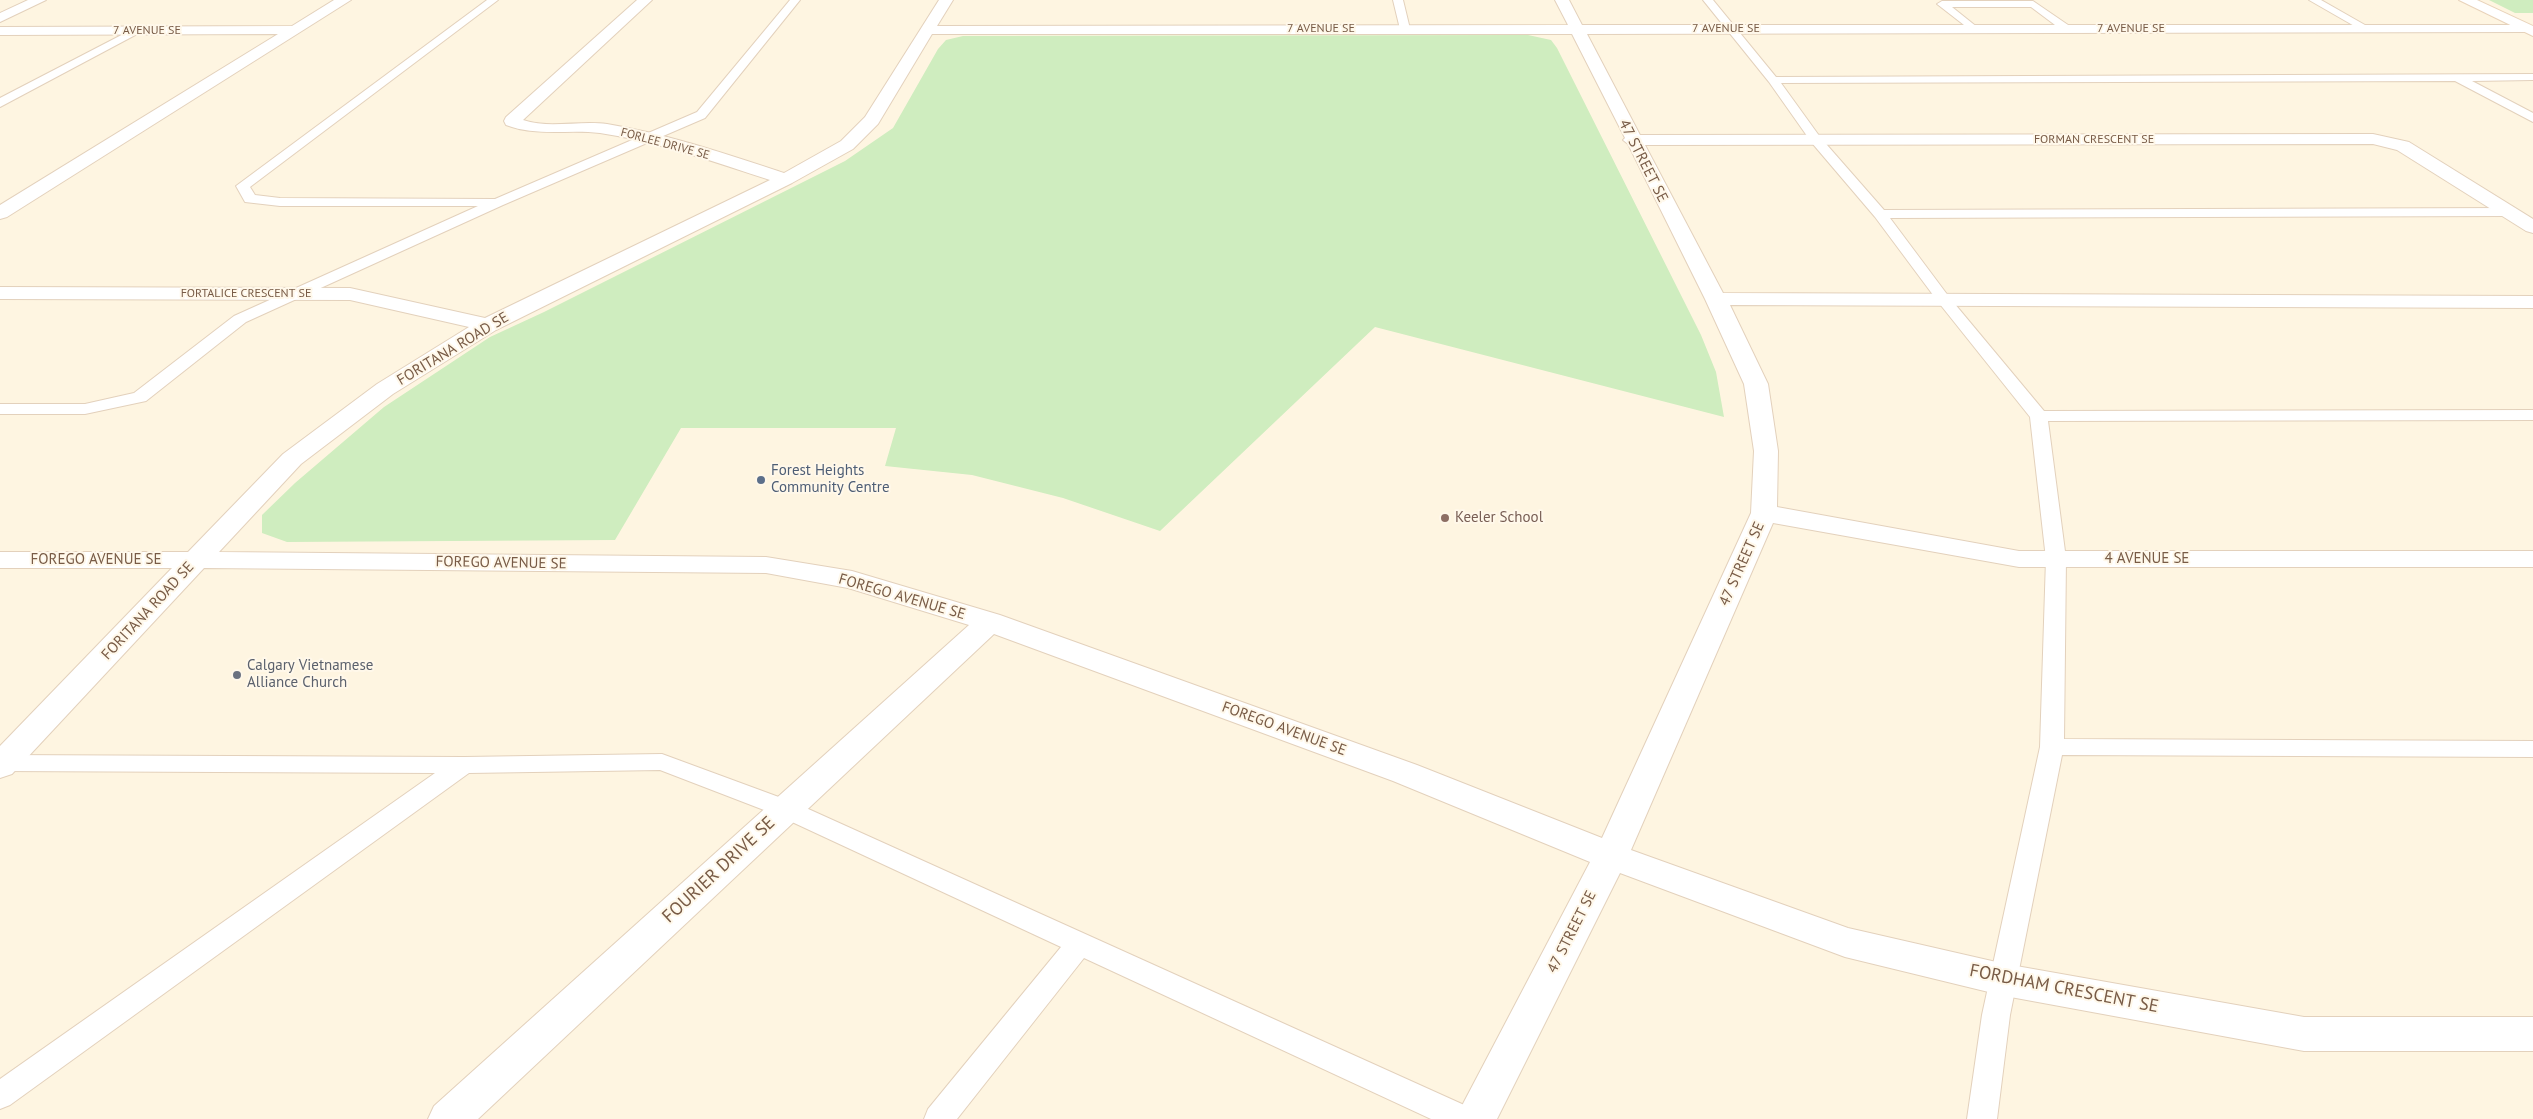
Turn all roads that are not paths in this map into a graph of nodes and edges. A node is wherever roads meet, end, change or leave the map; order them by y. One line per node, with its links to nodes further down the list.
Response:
1 (39, 0): 12 (street)
2 (344, 0): 19 (street)
3 (493, 0): 33 (lane)
4 (645, 0): 29 (street, FORLEE DRIVE SE)
5 (795, 0): 29 (lane)
6 (946, 0): 20 (street, FORITANA ROAD SE)
7 (1398, 0): 13 (lane)
8 (1562, 0): 14 (street, 47 STREET SE)
9 (1708, 0): 15 (lane)
10 (2314, 0): 18 (lane)
11 (2466, 0): 21 (street)
12 (0, 18)
13 (1405, 29): 14 (street, 7 AVENUE SE); 20 (street, 7 AVENUE SE)
14 (1576, 29): 15 (street, 7 AVENUE SE); 30 (street, 47 STREET SE)
15 (1732, 29): 16 (street, 7 AVENUE SE); 26 (lane)
16 (1973, 29): 17 (street, 7 AVENUE SE); 17 (lane)
17 (2067, 29): 18 (street, 7 AVENUE SE)
18 (2367, 29): 21 (street, 7 AVENUE SE)
19 (295, 30): 23 (street, 7 AVENUE SE); 35 (street)
20 (928, 30): 32 (street, FORITANA ROAD SE)
21 (2529, 30)
22 (0, 31): 23 (street, 7 AVENUE SE)
23 (135, 31): 27 (lane)
24 (2533, 76): 25 (lane)
25 (2455, 77): 26 (lane); 28 (lane)
26 (1773, 80): 31 (lane)
27 (0, 103)
28 (2533, 118)
29 (651, 138): 32 (street, FORLEE DRIVE SE); 33 (lane)
30 (1632, 140): 31 (street, FORMAN CRESCENT SE); 40 (street, 47 STREET SE)
31 (1816, 140): 34 (street, FORMAN CRESCENT SE); 36 (lane)
32 (786, 179): 43 (street, FORITANA ROAD SE)
33 (498, 202): 39 (lane)
34 (2509, 212): 36 (lane); 37 (street, FORMAN CRESCENT SE)
35 (0, 213)
36 (1880, 214): 41 (lane)
37 (2533, 227)
38 (0, 294): 39 (street, FORTALICE CRESCENT SE)
39 (298, 294): 43 (street, FORTALICE CRESCENT SE); 44 (lane)
40 (1716, 299): 41 (street); 47 (street, 47 STREET SE)
41 (1944, 300): 42 (street); 46 (lane)
42 (2533, 302)
43 (488, 325): 51 (street, FORITANA ROAD SE)
44 (0, 409)
45 (2533, 415): 46 (lane)
46 (2039, 416): 48 (lane)
47 (1764, 513): 48 (street, 4 AVENUE SE); 58 (street, 47 STREET SE)
48 (2056, 559): 49 (street, 4 AVENUE SE); 53 (lane)
49 (2533, 559)
50 (0, 560): 51 (street, FOREGO AVENUE SE)
51 (196, 560): 52 (street, FOREGO AVENUE SE); 55 (street, FORITANA ROAD SE)
52 (990, 622): 57 (street, FOURIER DRIVE SE); 58 (street, FOREGO AVENUE SE)
53 (2052, 747): 54 (lane); 60 (lane)
54 (2533, 749)
55 (1, 764): 56 (lane)
56 (464, 765): 57 (lane); 62 (lane)
57 (786, 809): 59 (lane); 63 (street, FOURIER DRIVE SE)
58 (1611, 856): 60 (street, FORDHAM CRESCENT SE); 66 (street, 47 STREET SE)
59 (1080, 943): 64 (lane); 65 (lane)
60 (2005, 980): 61 (street, FORDHAM CRESCENT SE); 67 (lane)
61 (2533, 1034)
62 (0, 1096)
63 (449, 1119)
64 (939, 1119)
65 (1462, 1119)
66 (1476, 1119)
67 (1982, 1119)

